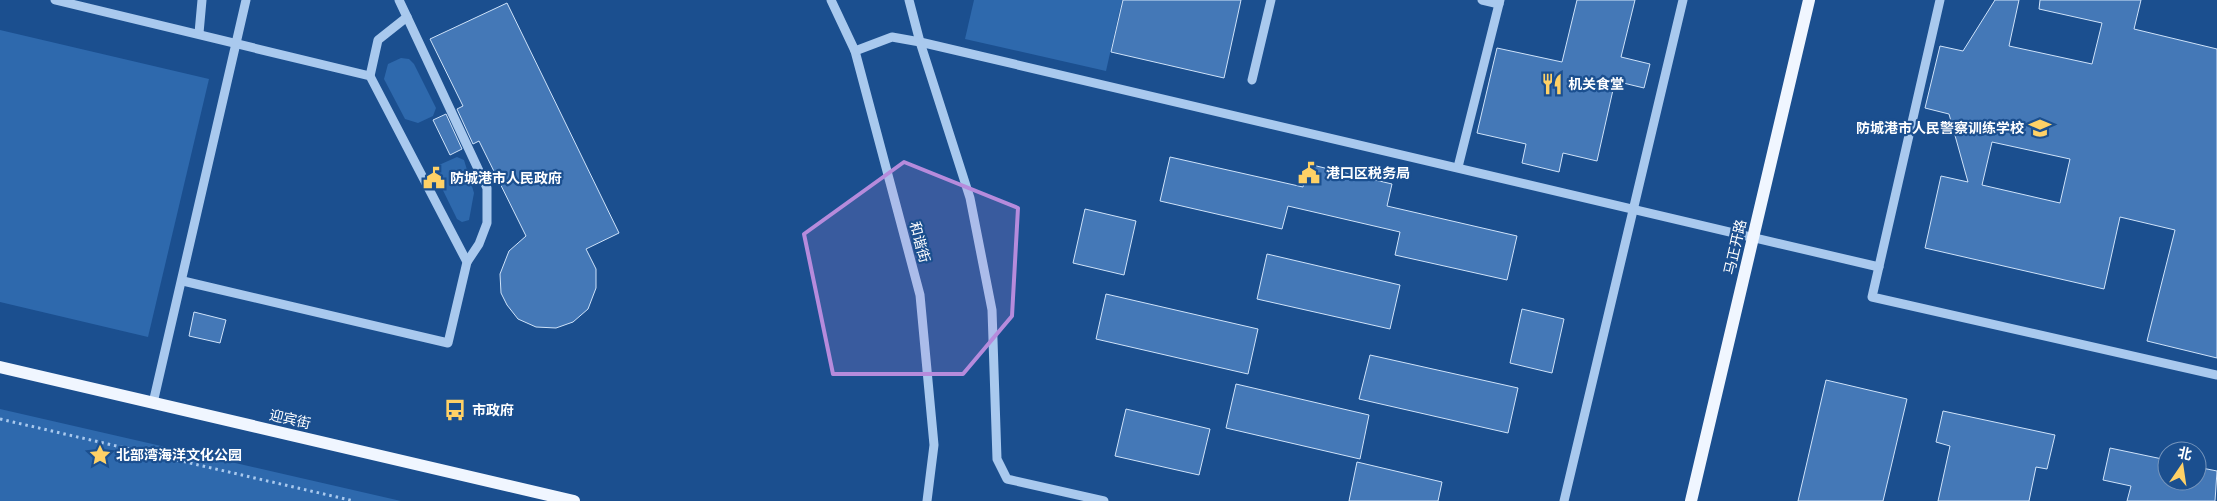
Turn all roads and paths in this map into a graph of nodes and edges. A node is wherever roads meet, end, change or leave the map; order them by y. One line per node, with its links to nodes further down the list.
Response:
1 (55, 0): 14 (street)
2 (202, 0): 14 (street)
3 (246, 0): 15 (street)
4 (399, 0): 13 (street)
5 (832, 0): 17 (street, 和谐街)
6 (909, 0): 16 (street)
7 (1270, 0): 19 (street)
8 (1482, 0): 12 (street)
9 (1683, 0): 21 (street)
10 (1809, 0): 22 (main road, 马正开路)
11 (1940, 0): 24 (street)
12 (1499, 2): 20 (street)
13 (407, 18): 18 (street); 23 (street)
14 (199, 33): 15 (street)
15 (236, 42): 18 (street); 25 (street)
16 (920, 42): 17 (street); 20 (street); 33 (street)
17 (855, 51): 32 (street, 和谐街)
18 (370, 76): 23 (street)
19 (1252, 80)
20 (1458, 167): 21 (street)
21 (1634, 208): 22 (street); 34 (street)
22 (1753, 238): 24 (street); 35 (main road, 马正开路)
23 (467, 262): 25 (street)
24 (1879, 267): 27 (street)
25 (183, 281): 28 (street)
26 (0, 367): 28 (main road, 迎宾街)
27 (2217, 375)
28 (153, 402): 31 (main road, 迎宾街)
29 (0, 419): 30 (path)
30 (354, 501)
31 (574, 501)
32 (927, 501)
33 (1104, 501)
34 (1564, 501)
35 (1691, 501)

